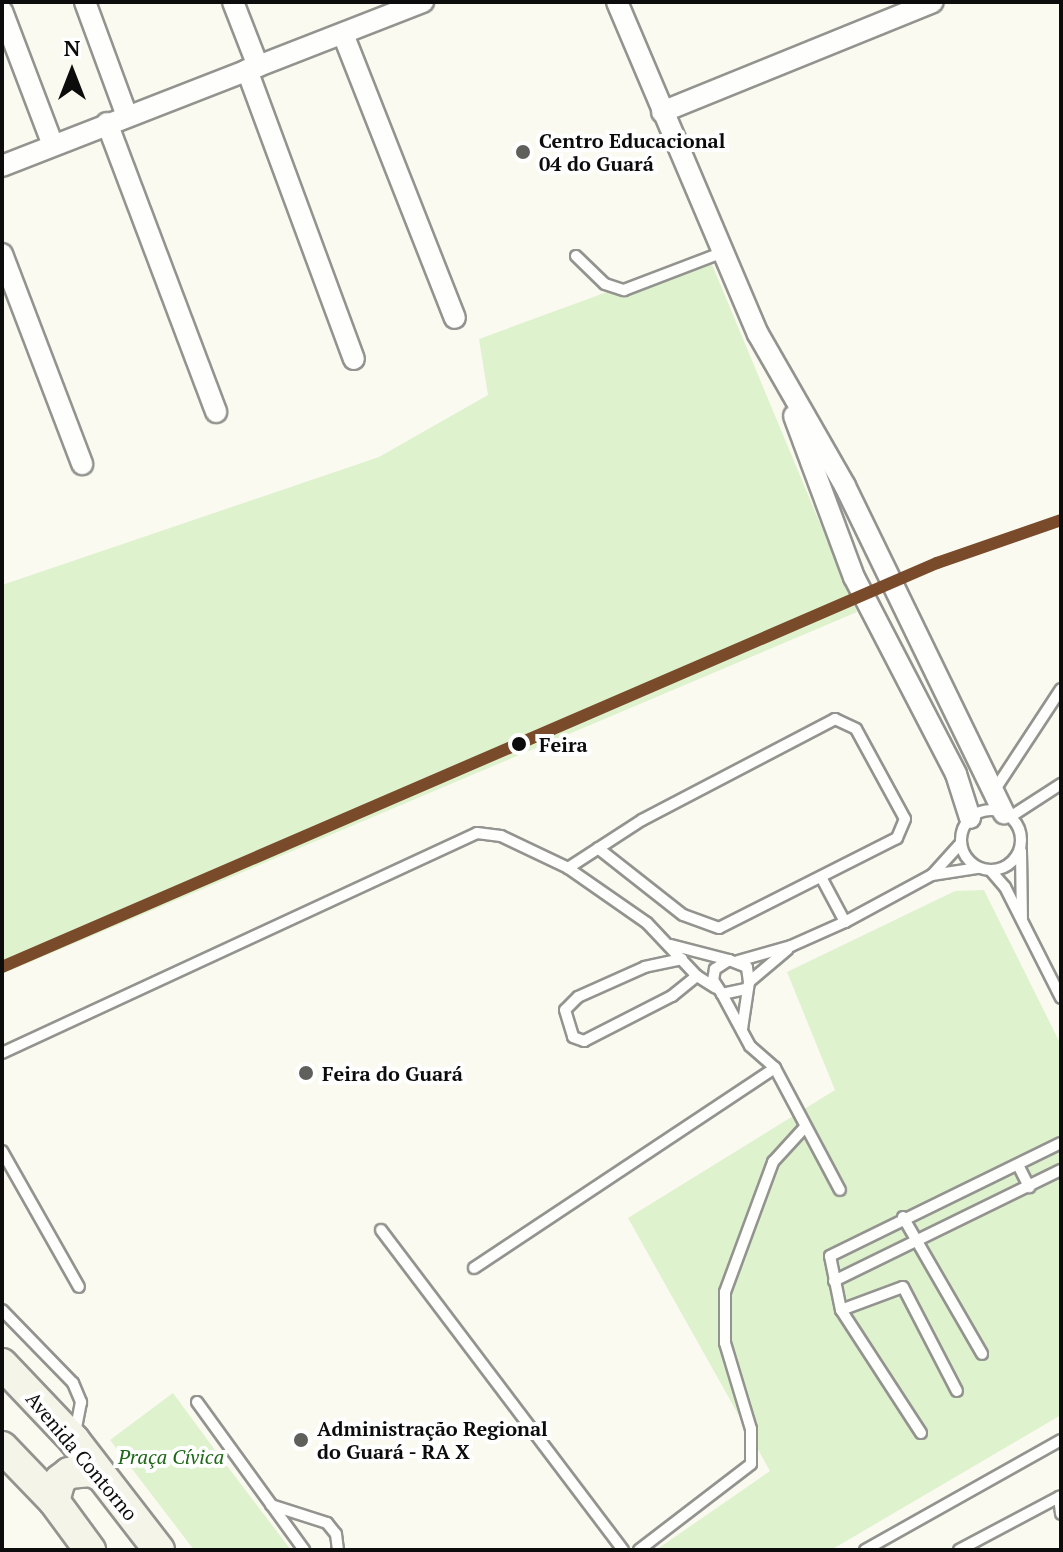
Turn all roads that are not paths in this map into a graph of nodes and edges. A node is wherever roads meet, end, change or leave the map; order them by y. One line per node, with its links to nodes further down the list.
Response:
1 (85, 2): 11 (street)
2 (233, 2): 9 (street)
3 (423, 2): 7 (street)
4 (617, 2): 10 (street)
5 (933, 2): 10 (street)
6 (2, 11): 13 (street)
7 (375, 11): 8 (street)
8 (343, 34): 9 (street); 18 (street)
9 (252, 68): 11 (street); 19 (street)
10 (662, 112): 15 (street)
11 (127, 116): 12 (street)
12 (107, 123): 13 (street); 21 (street)
13 (53, 145): 14 (street)
14 (2, 166)
15 (721, 253): 17 (lane); 20 (street)
16 (2, 254): 22 (street)
17 (576, 256)
18 (455, 318)
19 (354, 359)
20 (776, 367): 25 (street); 27 (street)
21 (216, 412)
22 (82, 464)
23 (1061, 689): 25 (lane)
24 (1061, 784): 26 (lane)
25 (993, 792): 26 (street)
26 (1007, 815): 27 (lane); 30 (lane)
27 (970, 818): 28 (lane)
28 (960, 844): 32 (lane); 34 (lane)
29 (598, 848): 31 (lane); 35 (lane); 35 (lane)
30 (1020, 849): 33 (lane); 36 (lane)
31 (568, 868): 38 (lane); 47 (lane)
32 (978, 868): 33 (lane); 34 (lane)
33 (991, 871): 36 (lane)
34 (932, 875): 37 (lane)
35 (821, 877): 37 (lane)
36 (1022, 921): 45 (lane)
37 (845, 922): 39 (lane)
38 (669, 944): 40 (lane); 41 (lane)
39 (791, 946): 41 (lane); 43 (lane)
40 (682, 959): 42 (lane); 42 (lane)
41 (734, 961): 43 (lane); 44 (lane)
42 (697, 976): 44 (lane)
43 (747, 985): 44 (lane); 46 (lane)
44 (719, 991): 46 (lane)
45 (1059, 991)
46 (741, 1032): 48 (lane)
47 (2, 1053)
48 (775, 1068): 49 (lane); 59 (lane)
49 (805, 1127): 55 (lane); 82 (lane)
50 (1061, 1143): 52 (lane)
51 (2, 1151): 61 (lane)
52 (1018, 1165): 54 (lane); 56 (lane)
53 (1061, 1170): 54 (lane)
54 (1029, 1187): 58 (lane)
55 (840, 1190)
56 (903, 1217): 58 (lane); 60 (lane)
57 (381, 1230): 81 (lane)
58 (916, 1240): 60 (lane); 64 (lane)
59 (474, 1268)
60 (834, 1281): 63 (lane)
61 (79, 1287)
62 (2, 1310): 69 (lane)
63 (841, 1310): 66 (lane); 68 (lane)
64 (982, 1354)
65 (2, 1364): 69 (main road, Avenida Contorno)
66 (957, 1391)
67 (197, 1402): 75 (lane)
68 (921, 1433)
69 (74, 1440): 72 (main road, Avenida Contorno)
70 (1061, 1440): 83 (lane)
71 (2, 1447): 74 (main road)
72 (101, 1476): 74 (main road); 78 (main road, Avenida Contorno)
73 (1060, 1496): 76 (lane); 84 (lane)
74 (54, 1501): 77 (main road)
75 (271, 1505): 79 (lane); 80 (lane)
76 (1061, 1514)
77 (90, 1550)
78 (159, 1550)
79 (304, 1550)
80 (338, 1550)
81 (623, 1550)
82 (639, 1550)
83 (865, 1550)
84 (959, 1550)

